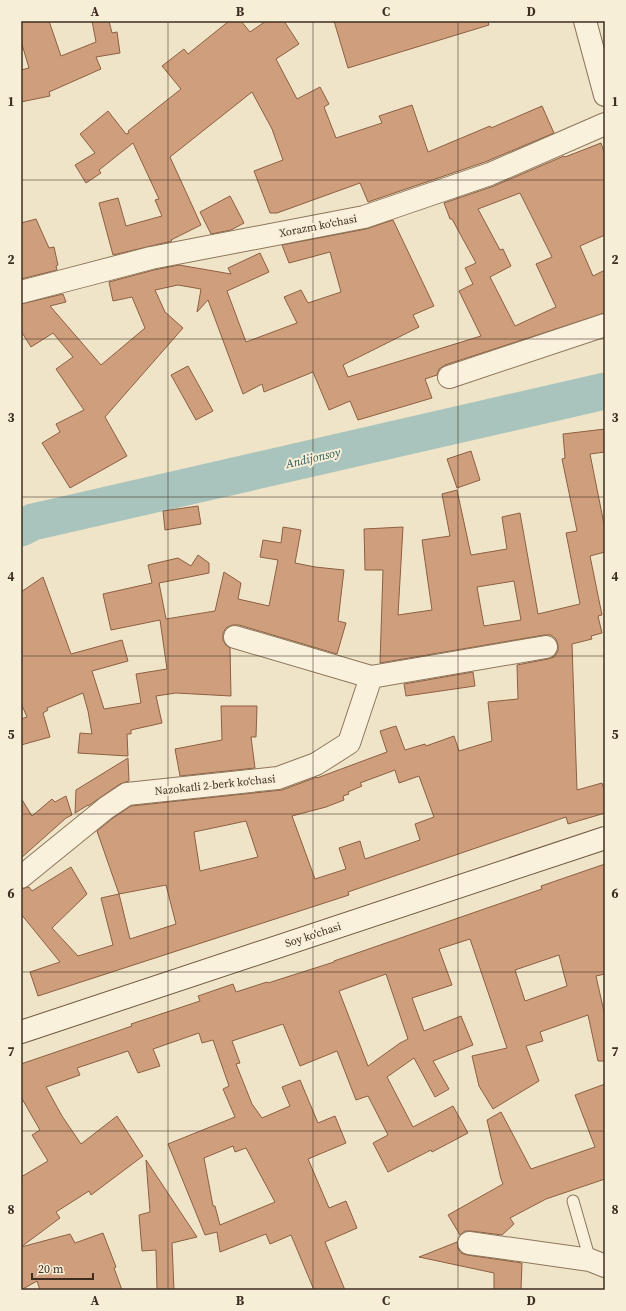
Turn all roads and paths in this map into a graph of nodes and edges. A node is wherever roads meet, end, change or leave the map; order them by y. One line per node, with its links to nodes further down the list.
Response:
1 (585, 21): 2 (street)
2 (605, 95)
3 (605, 124): 4 (street, Xorazm koʻchasi)
4 (21, 292)
5 (605, 325): 6 (street)
6 (449, 376)
7 (235, 637): 9 (street)
8 (546, 647): 9 (street)
9 (370, 677): 11 (street, Nazokatli 2-berk koʻchasi)
10 (605, 838): 12 (street, Soy ko'chasi)
11 (21, 877)
12 (21, 1032)
13 (573, 1200): 15 (lane)
14 (469, 1243): 15 (street)
15 (598, 1263)

